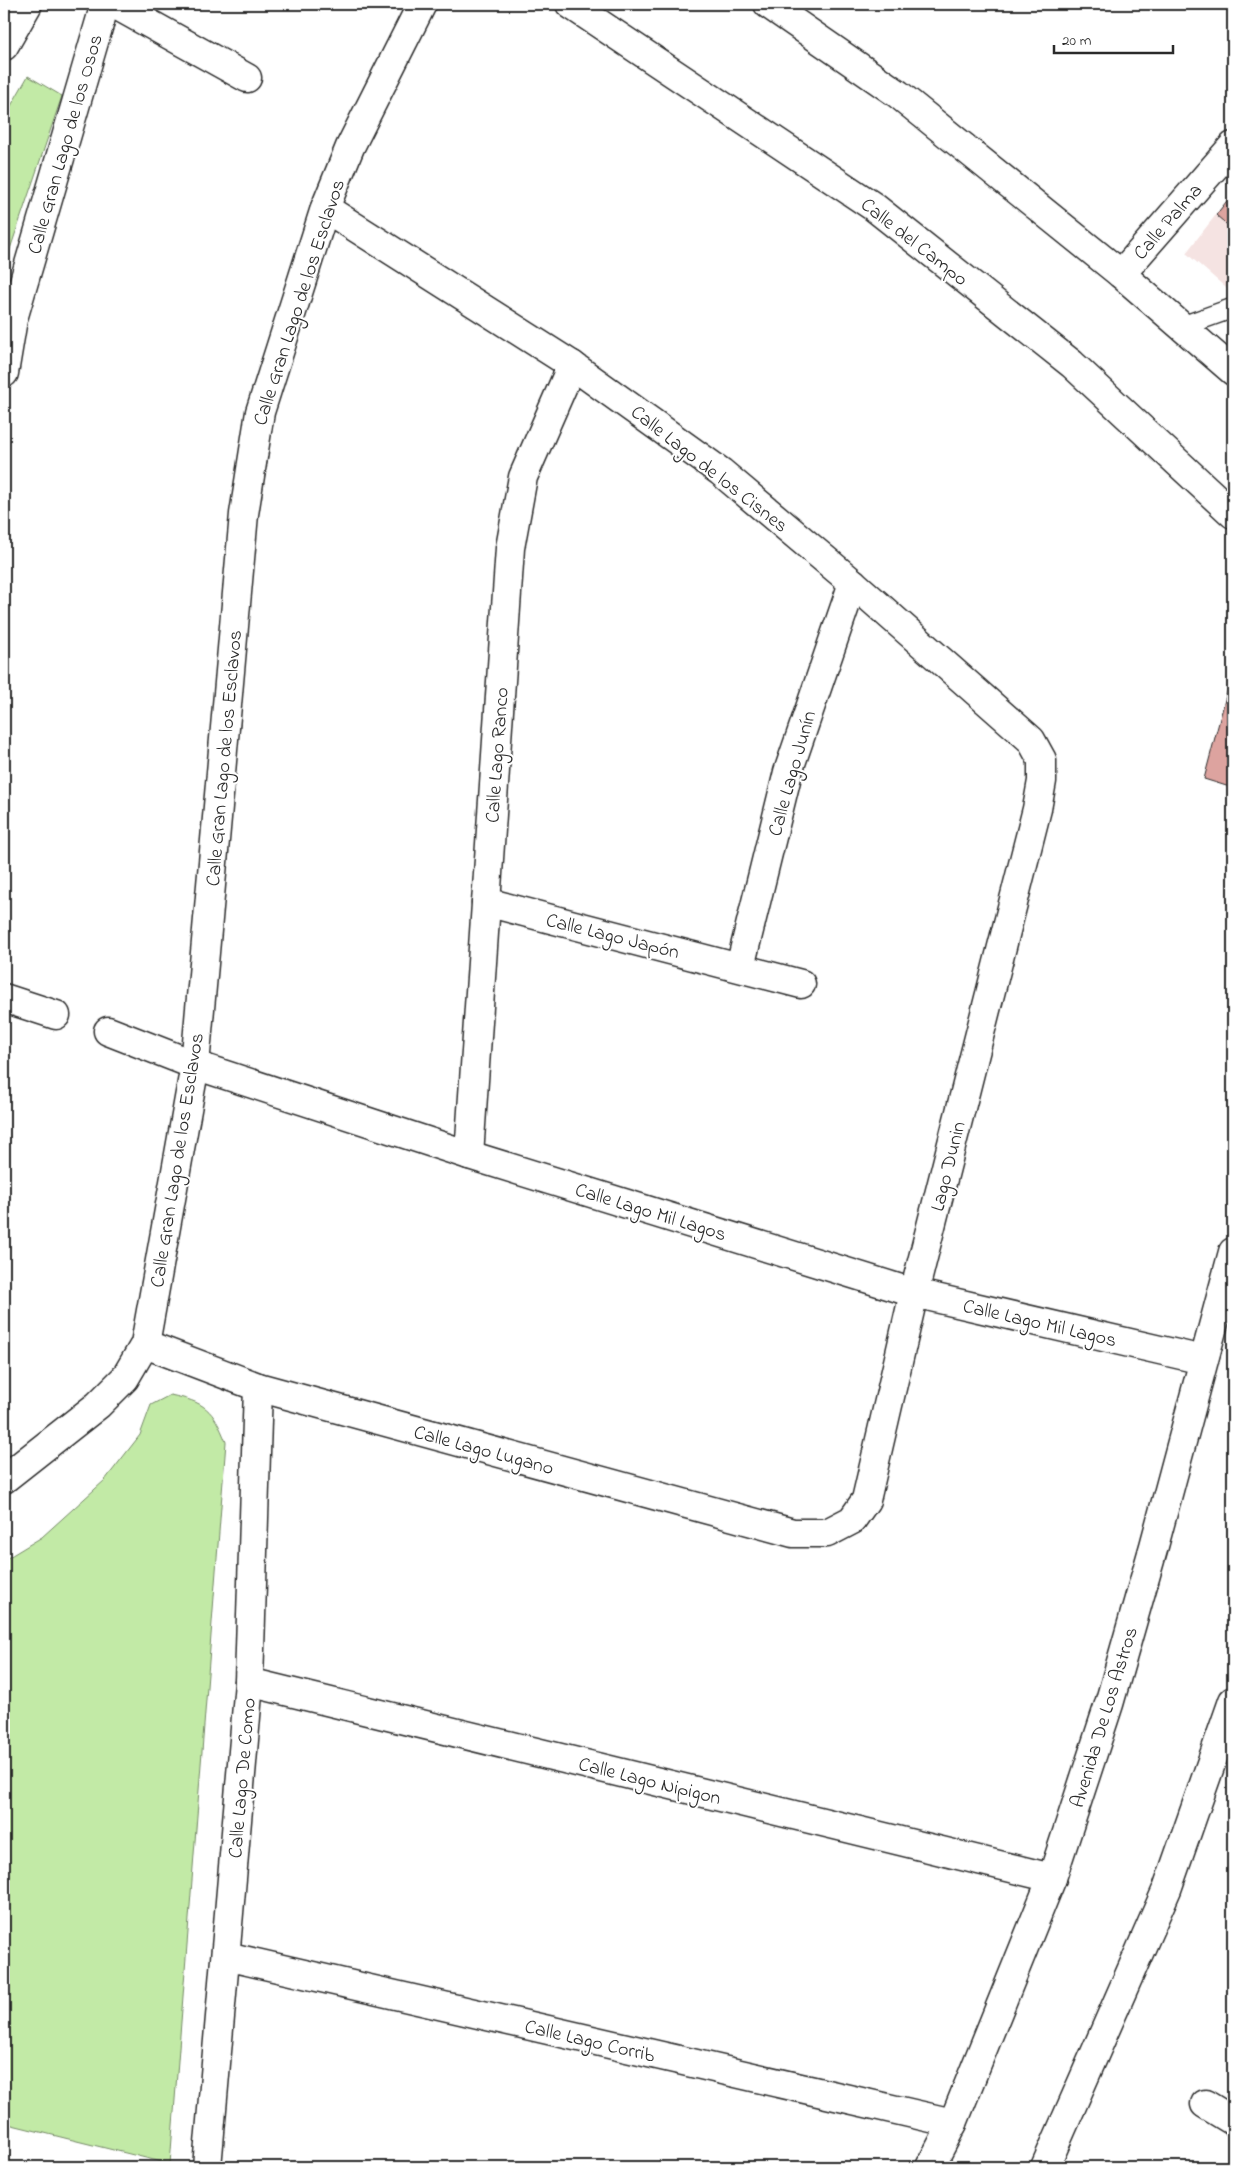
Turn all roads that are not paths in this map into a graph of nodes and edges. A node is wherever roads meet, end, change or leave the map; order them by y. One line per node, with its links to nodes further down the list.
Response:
1 (28, 4): 7 (street)
2 (105, 4): 16 (street, Calle Gran Lago de los Osos)
3 (114, 4): 8 (street)
4 (422, 4): 10 (street, Calle Gran Lago de los Esclavos)
5 (570, 4): 17 (street, Calle del Campo)
6 (768, 4): 11 (street)
7 (4, 46)
8 (247, 78)
9 (1233, 146): 11 (street, Calle Palma)
10 (325, 208): 14 (street, Calle Lago de los Cisnes); 26 (street, Calle Gran Lago de los Esclavos)
11 (1120, 274): 13 (street)
12 (1233, 308): 13 (lane)
13 (1180, 327): 15 (street)
14 (572, 365): 18 (street, Calle Lago de los Cisnes); 20 (street, Calle Lago Ranco)
15 (1233, 371)
16 (4, 373)
17 (1233, 514)
18 (853, 583): 19 (street, Calle Lago de los Cisnes); 21 (street, Calle Lago Junín)
19 (1042, 782): 29 (street, Lago Dunin)
20 (486, 902): 21 (street, Calle Lago Japón); 27 (street, Calle Lago Ranco)
21 (740, 967): 22 (street, Calle Lago Japón)
22 (801, 984)
23 (4, 998): 24 (street)
24 (56, 1015)
25 (108, 1031): 26 (street, Calle Lago Mil Lagos)
26 (195, 1065): 27 (street, Calle Lago Mil Lagos); 30 (street, Calle Gran Lago de los Esclavos)
27 (469, 1155): 29 (street, Calle Lago Mil Lagos)
28 (1233, 1252): 31 (street, Avenida De Los Astros)
29 (914, 1293): 31 (street, Calle Lago Mil Lagos); 34 (street, Lago Dunin)
30 (145, 1344): 32 (street, Calle Lago Lugano); 33 (street, Calle Gran Lago de los Esclavos)
31 (1203, 1360): 37 (street, Avenida De Los Astros)
32 (258, 1387): 34 (street, Calle Lago Lugano); 35 (street, Calle Lago De Como)
33 (4, 1479)
34 (827, 1533)
35 (249, 1682): 37 (street, Calle Lago Nipigon); 38 (street, Calle Lago De Como)
36 (1233, 1701): 44 (street)
37 (1052, 1878): 41 (street, Avenida De Los Astros)
38 (226, 1956): 41 (street, Calle Lago Corrib); 42 (street, Calle Lago De Como)
39 (1205, 2104): 40 (street)
40 (1233, 2121)
41 (953, 2123): 43 (street, Avenida De Los Astros)
42 (207, 2167)
43 (930, 2167)
44 (1045, 2167)

